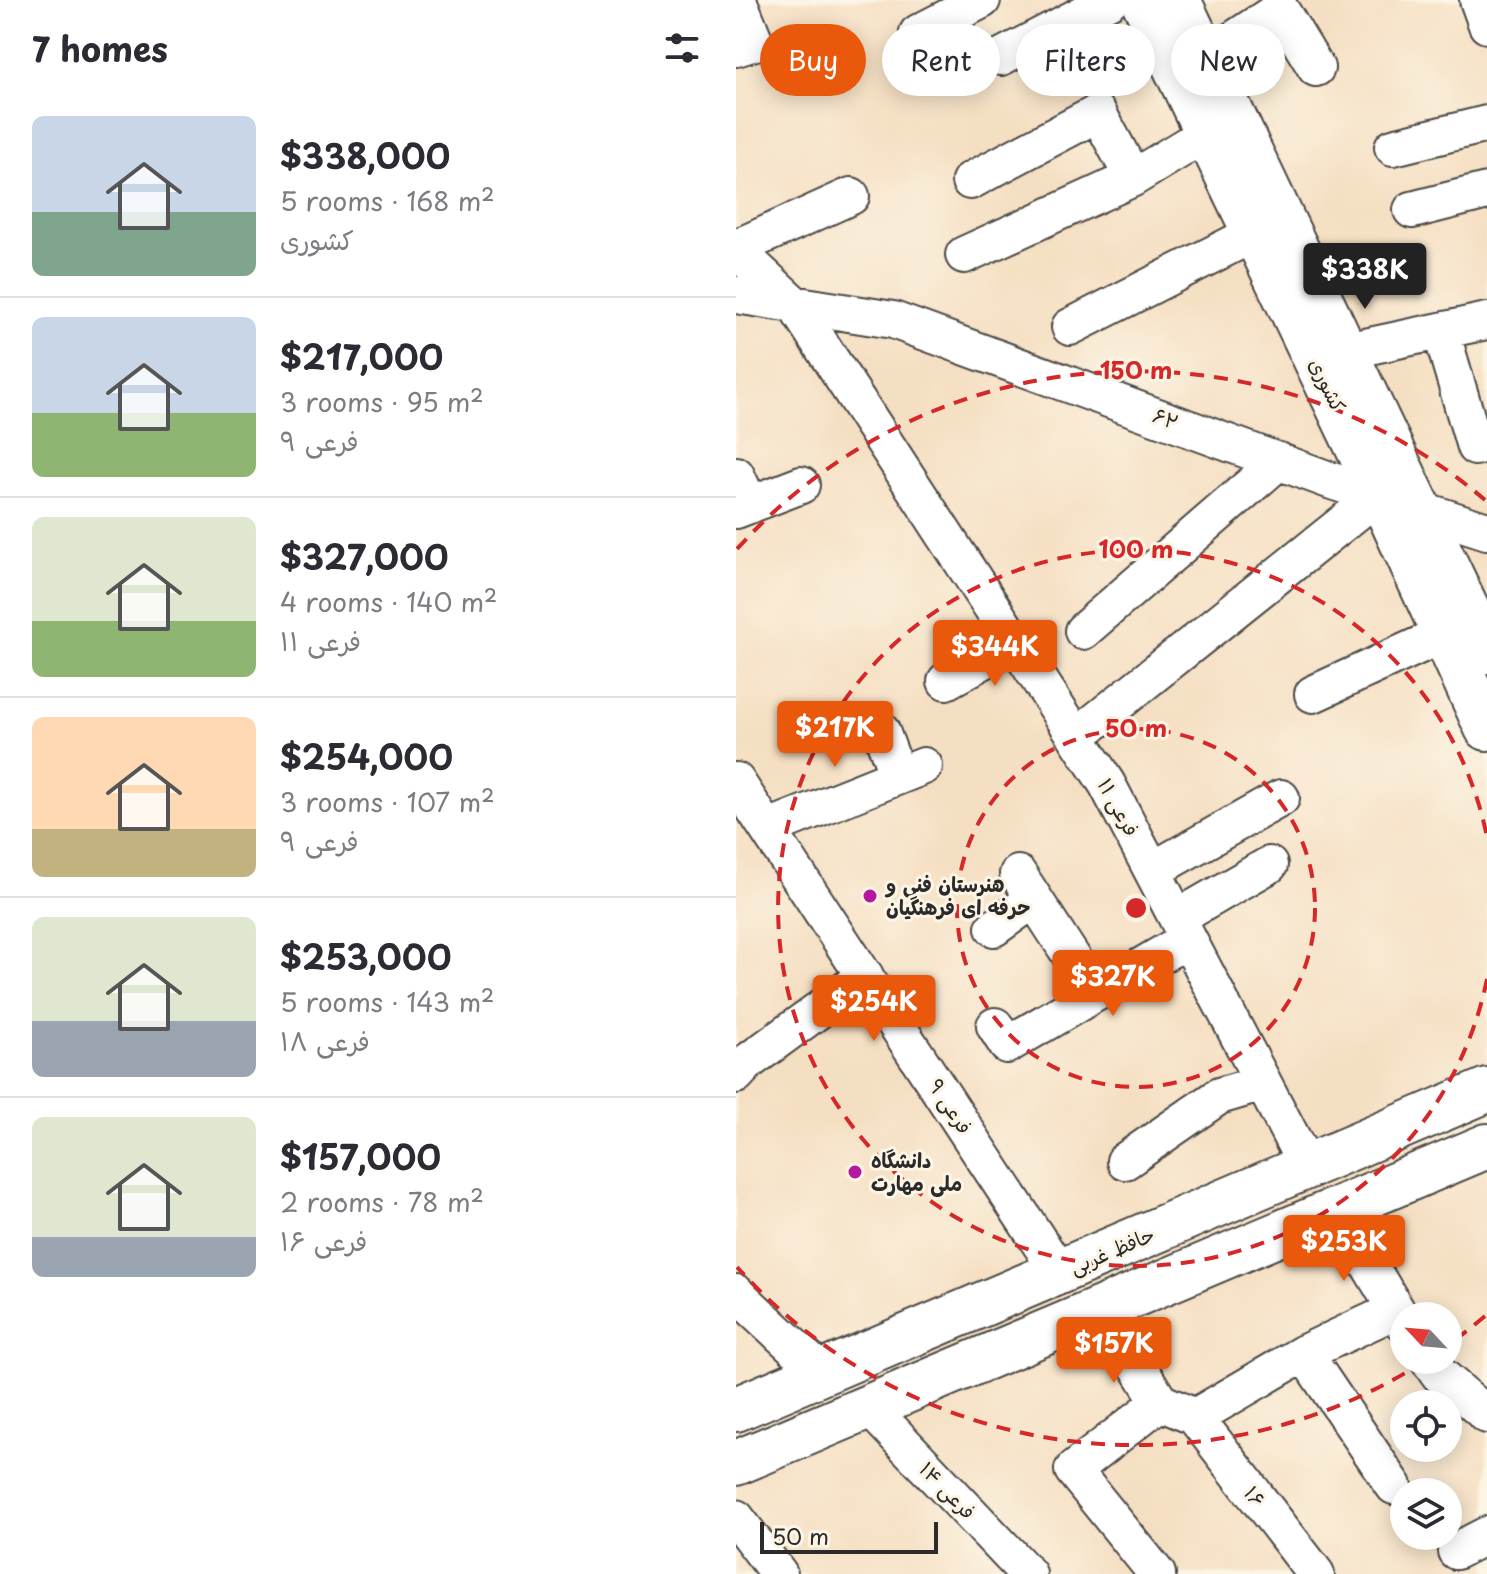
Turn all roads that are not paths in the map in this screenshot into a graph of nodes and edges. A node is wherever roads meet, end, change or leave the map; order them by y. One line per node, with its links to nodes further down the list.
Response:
1 (738, 0): 11 (street)
2 (982, 0): 7 (street)
3 (1110, 0): 12 (street)
4 (1143, 0): 16 (main road, کشوری)
5 (1178, 0): 8 (main road, کشوری)
6 (1478, 0): 10 (street)
7 (935, 24)
8 (1190, 24)
9 (1257, 24): 13 (street)
10 (1487, 25)
11 (736, 48)
12 (1001, 57)
13 (1316, 68)
14 (1224, 96): 31 (main road, کشوری)
15 (1487, 124): 17 (street)
16 (1207, 133): 18 (street); 23 (main road, کشوری)
17 (1393, 147)
18 (1133, 178): 19 (street); 25 (street)
19 (970, 181)
20 (1487, 191): 22 (street)
21 (851, 196): 24 (street)
22 (1412, 210)
23 (1255, 233): 29 (street); 36 (main road, کشوری)
24 (736, 249): 27 (street, فرعی ۱۱)
25 (964, 255)
26 (736, 295): 27 (street, ۶۲)
27 (795, 305): 33 (street, ۶۲); 41 (street, فرعی ۱۱)
28 (1487, 321): 30 (street)
29 (1070, 327)
30 (1441, 331): 31 (street); 32 (street)
31 (1346, 351): 37 (main road, کشوری)
32 (1475, 447)
33 (1279, 461): 36 (street, ۶۲); 39 (street)
34 (801, 485): 35 (street)
35 (741, 497)
36 (1380, 497): 37 (street, ۶۲); 40 (main road, کشوری); 47 (street)
37 (1423, 511): 38 (street, ۶۲); 42 (main road, کشوری)
38 (1487, 531)
39 (1083, 631)
40 (1444, 634): 44 (street); 45 (main road, کشوری)
41 (1015, 643): 43 (street); 47 (street, فرعی ۱۱)
42 (1487, 651)
43 (946, 681)
44 (1313, 694)
45 (1487, 728)
46 (881, 731): 50 (street)
47 (1077, 736): 52 (street, فرعی ۱۱)
48 (736, 781): 50 (street, فرعی ۹)
49 (1281, 798): 52 (street)
50 (768, 828): 55 (street, فرعی ۹)
51 (1269, 865): 54 (street)
52 (1153, 870): 54 (street, فرعی ۱۱)
53 (994, 928): 56 (street)
54 (1183, 929): 56 (street); 59 (street, فرعی ۱۱)
55 (865, 976): 58 (street); 65 (street, فرعی ۹)
56 (1095, 993): 57 (street)
57 (995, 1026)
58 (740, 1060)
59 (1263, 1083): 62 (street); 63 (street, فرعی ۱۱)
60 (1487, 1090): 63 (main road, حافظ غربی)
61 (1487, 1146): 64 (main road)
62 (1125, 1161)
63 (1307, 1167): 65 (main road, حافظ غربی)
64 (1336, 1210): 67 (street); 68 (main road)
65 (1059, 1272): 71 (main road, حافظ غربی)
66 (736, 1293): 71 (street)
67 (1392, 1302)
68 (1102, 1309): 73 (main road); 75 (street, ۱۶)
69 (1390, 1320): 70 (street)
70 (1304, 1353): 75 (street); 78 (street)
71 (822, 1373): 74 (main road, حافظ غربی)
72 (1439, 1374): 76 (street)
73 (869, 1407): 77 (main road); 81 (street, فرعی ۱۴)
74 (736, 1409)
75 (1177, 1410): 82 (street); 83 (street, ۱۶)
76 (1487, 1415)
77 (736, 1463)
78 (1390, 1480)
79 (736, 1518): 80 (street)
80 (779, 1574)
81 (1028, 1574)
82 (1157, 1574)
83 (1316, 1574)

